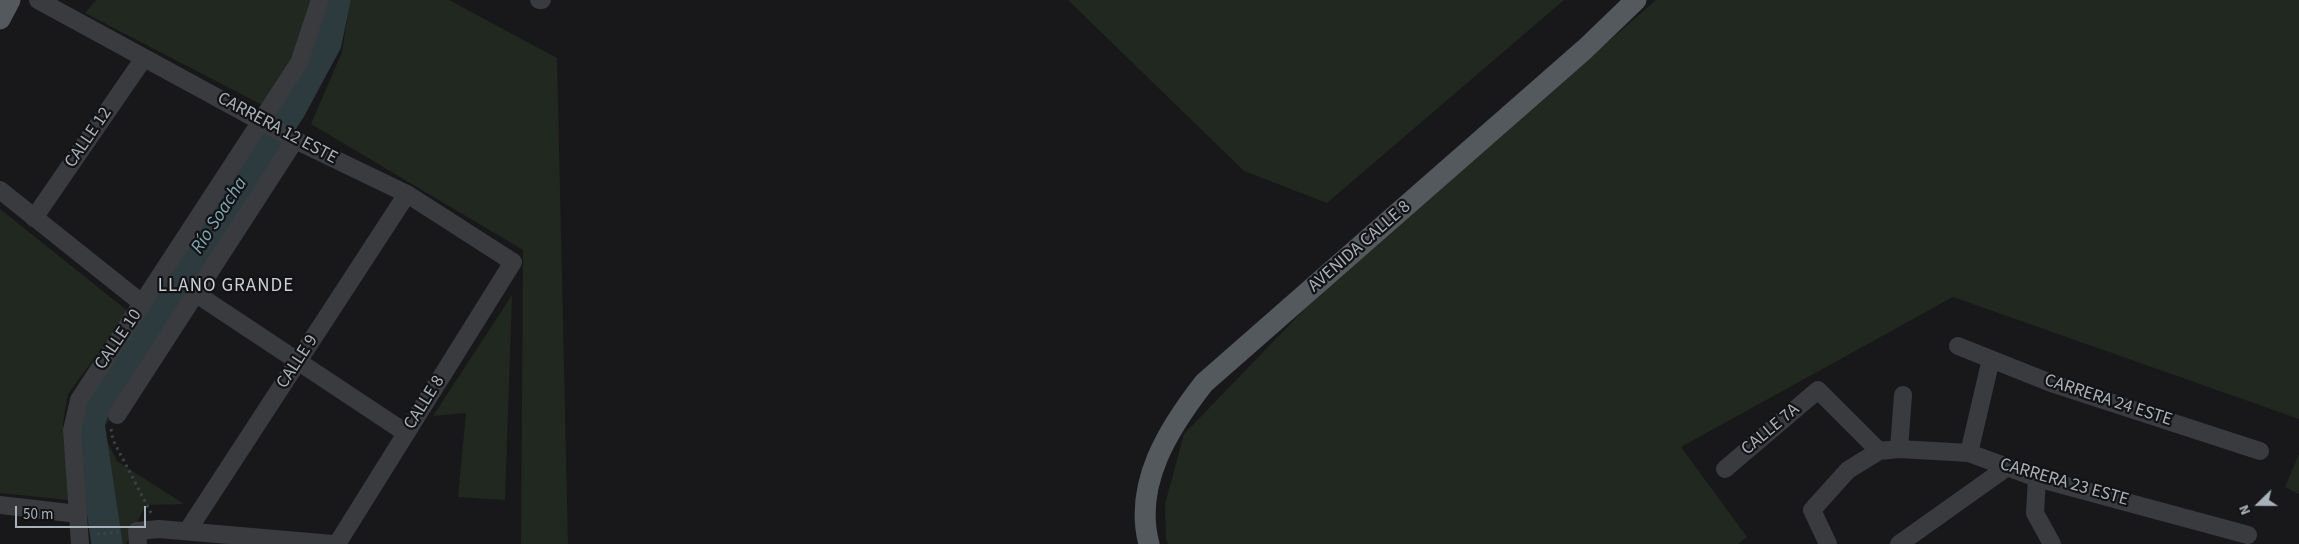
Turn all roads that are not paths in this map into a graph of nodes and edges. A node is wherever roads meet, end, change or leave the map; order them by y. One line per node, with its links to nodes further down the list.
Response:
1 (10, 0): 5 (main road)
2 (38, 0): 6 (street, CARRERA 12 ESTE)
3 (320, 0): 7 (street, CALLE 10)
4 (1636, 0): 33 (main road, AVENIDA CALLE 8)
5 (0, 18)
6 (144, 58): 7 (street, CARRERA 12 ESTE); 11 (street, CALLE 12)
7 (265, 123): 8 (street, CARRERA 12 ESTE); 14 (street, CALLE 10)
8 (291, 137): 10 (street, CARRERA 12 ESTE); 13 (street)
9 (0, 190): 11 (street)
10 (407, 194): 12 (street, CARRERA 12 ESTE); 17 (street, CALLE 9)
11 (34, 218): 14 (street)
12 (513, 262): 20 (street, CALLE 8)
13 (195, 293): 17 (street); 19 (street)
14 (143, 304): 29 (street, CALLE 10)
15 (1958, 346): 16 (street, CARRERA 24 ESTE)
16 (1991, 359): 22 (street, CARRERA 24 ESTE); 24 (street)
17 (298, 362): 20 (street); 30 (street, CALLE 9)
18 (1903, 395): 21 (street)
19 (117, 415)
20 (406, 434): 35 (street, CALLE 8)
21 (1899, 449): 23 (street, CARRERA 23 ESTE); 24 (street, CARRERA 23 ESTE)
22 (2260, 451)
23 (1878, 452): 26 (street, CALLE 7A); 36 (street)
24 (1970, 453): 25 (street, CARRERA 23 ESTE)
25 (2006, 468): 27 (street, CARRERA 23 ESTE); 37 (street)
26 (1725, 469)
27 (2037, 478): 31 (street, CARRERA 23 ESTE); 38 (street)
28 (0, 505): 29 (street)
29 (78, 514): 34 (street, CALLE 10)
30 (188, 530): 32 (street); 35 (street)
31 (2248, 535)
32 (134, 536)
33 (1148, 538)
34 (87, 539)
35 (335, 544)
36 (1828, 544)
37 (1899, 544)
38 (2052, 544)

